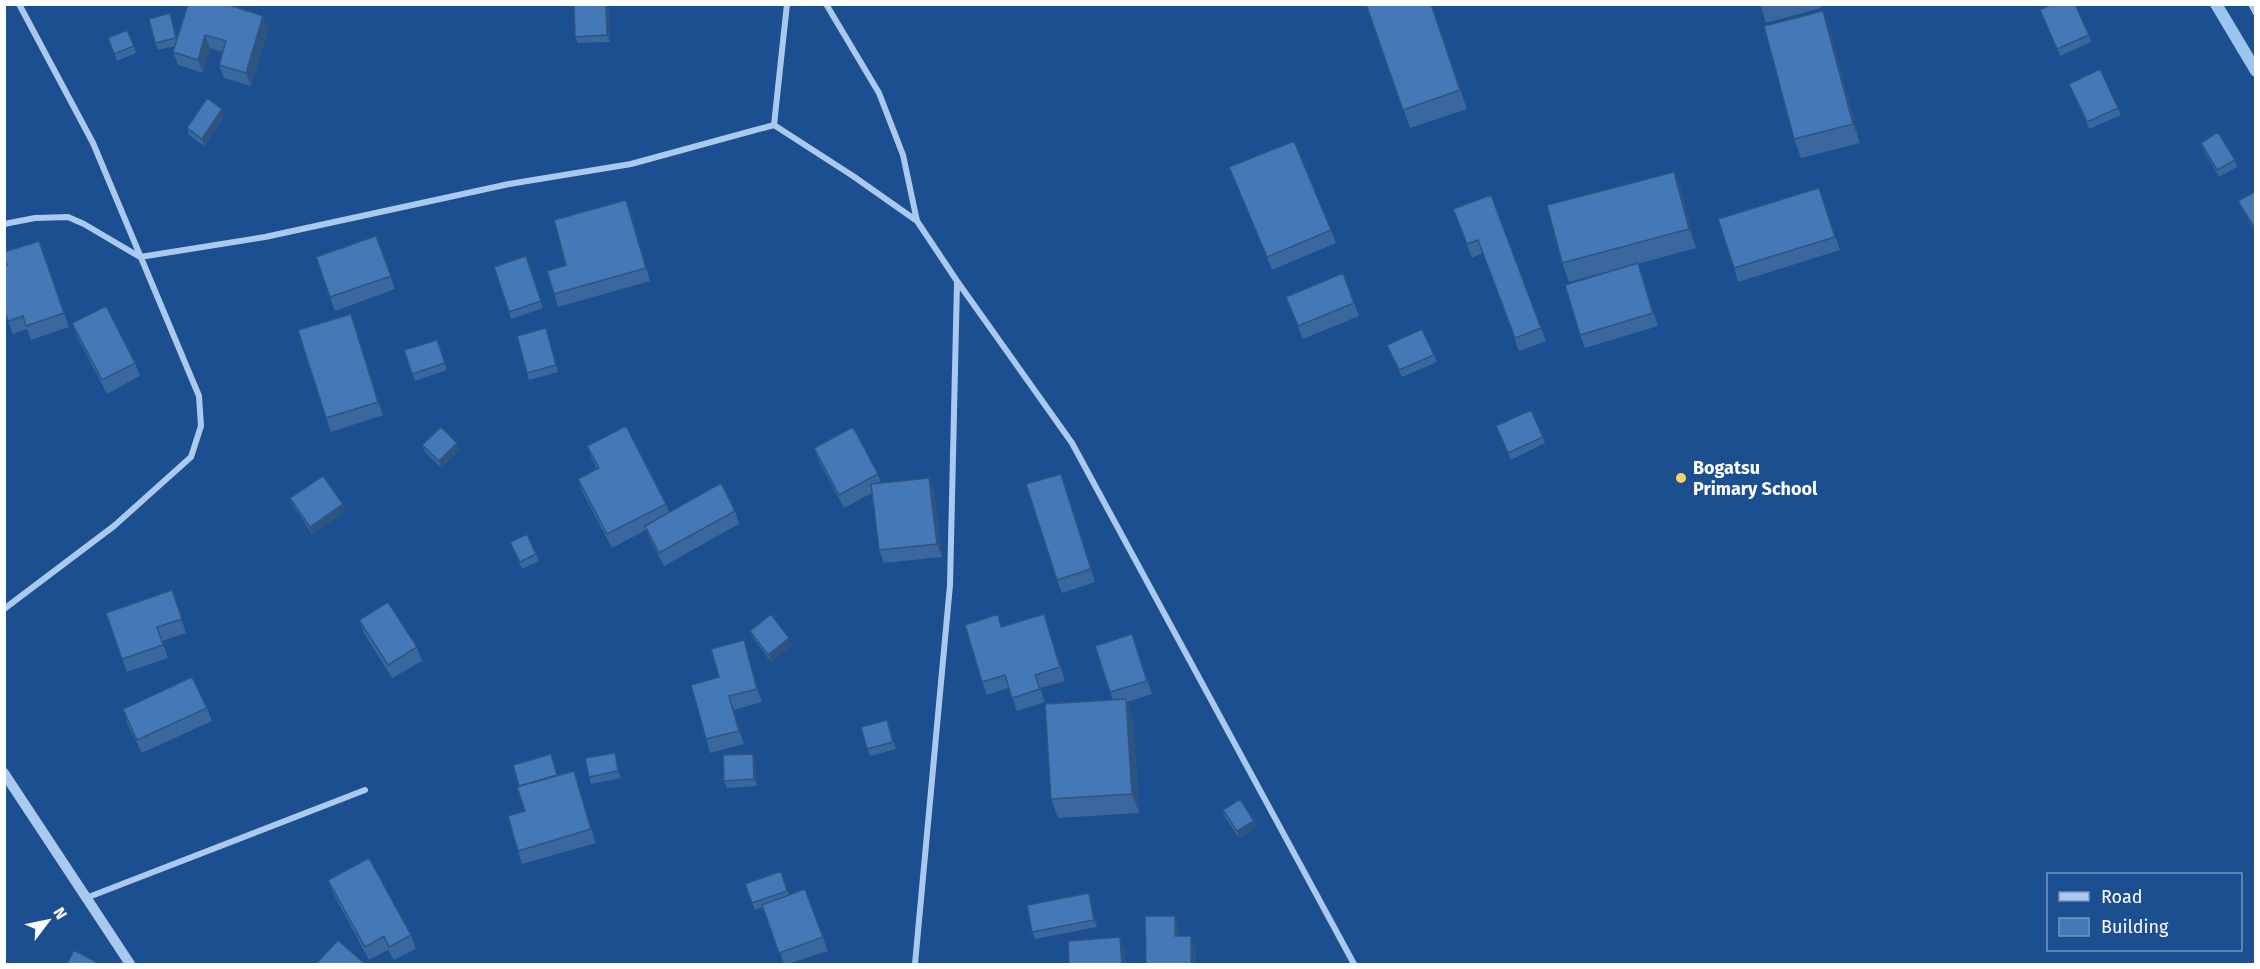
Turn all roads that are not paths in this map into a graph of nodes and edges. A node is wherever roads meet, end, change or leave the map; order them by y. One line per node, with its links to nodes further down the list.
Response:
1 (19, 4): 9 (street)
2 (787, 4): 6 (street)
3 (826, 4): 7 (street)
4 (2251, 4): 5 (street)
5 (2256, 13)
6 (774, 125): 7 (street); 9 (street)
7 (917, 221): 10 (street)
8 (4, 224): 9 (street)
9 (140, 257): 11 (street)
10 (957, 281): 16 (street); 17 (street)
11 (4, 609)
12 (4, 773): 14 (street)
13 (365, 790): 14 (street)
14 (86, 898): 15 (street)
15 (129, 964)
16 (915, 964)
17 (1354, 964)

